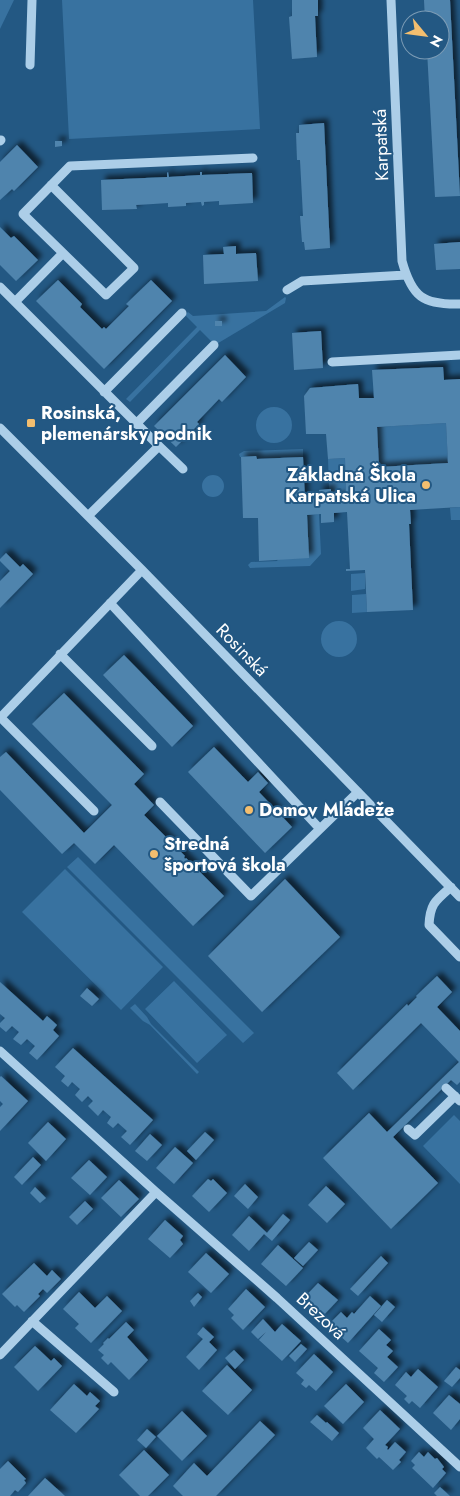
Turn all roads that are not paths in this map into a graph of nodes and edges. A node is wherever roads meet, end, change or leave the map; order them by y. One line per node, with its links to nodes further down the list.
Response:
1 (32, 0): 3 (street)
2 (391, 0): 7 (street, Karpatská)
3 (30, 65)
4 (253, 158): 5 (street)
5 (51, 185): 6 (street); 6 (street)
6 (62, 253): 10 (street)
7 (406, 275): 9 (street); 11 (street, Karpatská)
8 (0, 287): 10 (street)
9 (287, 290)
10 (15, 302): 16 (street)
11 (460, 304)
12 (182, 313): 16 (street)
13 (214, 345): 17 (street)
14 (460, 355): 15 (street)
15 (332, 362)
16 (104, 392): 17 (street)
17 (136, 424): 19 (street)
18 (0, 428): 21 (street, Rosinská)
19 (159, 446): 20 (street); 21 (street)
20 (183, 469)
21 (88, 516): 22 (street, Rosinská)
22 (142, 570): 23 (street); 27 (street, Rosinská)
23 (110, 603): 24 (street); 30 (street)
24 (60, 654): 25 (street); 26 (street)
25 (0, 718): 29 (street)
26 (152, 746)
27 (358, 792): 30 (street); 31 (street, Rosinská)
28 (160, 802): 30 (street)
29 (94, 811)
30 (320, 829)
31 (451, 888): 32 (street, Rosinská); 33 (street)
32 (460, 897)
33 (460, 958)
34 (0, 1051): 38 (street, Brezová)
35 (446, 1088): 36 (street)
36 (457, 1099): 37 (street)
37 (408, 1129)
38 (156, 1192): 39 (street); 42 (street, Brezová)
39 (32, 1321): 40 (street); 41 (street)
40 (0, 1354)
41 (114, 1392)
42 (460, 1467)

